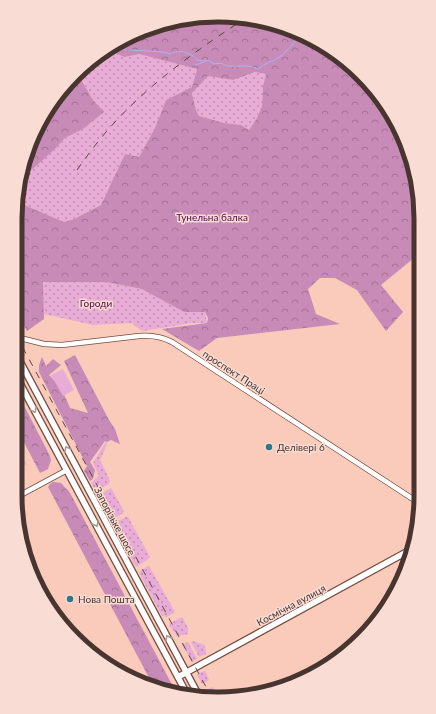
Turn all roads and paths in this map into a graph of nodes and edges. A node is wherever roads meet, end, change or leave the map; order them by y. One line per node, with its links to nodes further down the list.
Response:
1 (22, 338): 7 (street, проспект Праці)
2 (22, 365): 4 (main road, Запорізьке шосе, one-way to 2)
3 (22, 387): 5 (main road, Запорізьке шосе, one-way to 5)
4 (75, 465): 5 (main road); 9 (main road, Запорізьке шосе, one-way to 4)
5 (67, 470): 6 (street); 10 (main road, Запорізьке шосе, one-way to 10)
6 (22, 494)
7 (414, 500)
8 (406, 552): 9 (main road, Космічна вулиця)
9 (187, 672): 10 (main road, Космічна вулиця); 12 (main road, Запорізьке шосе)
10 (178, 677): 11 (main road, Запорізьке шосе)
11 (184, 689)
12 (196, 691)

